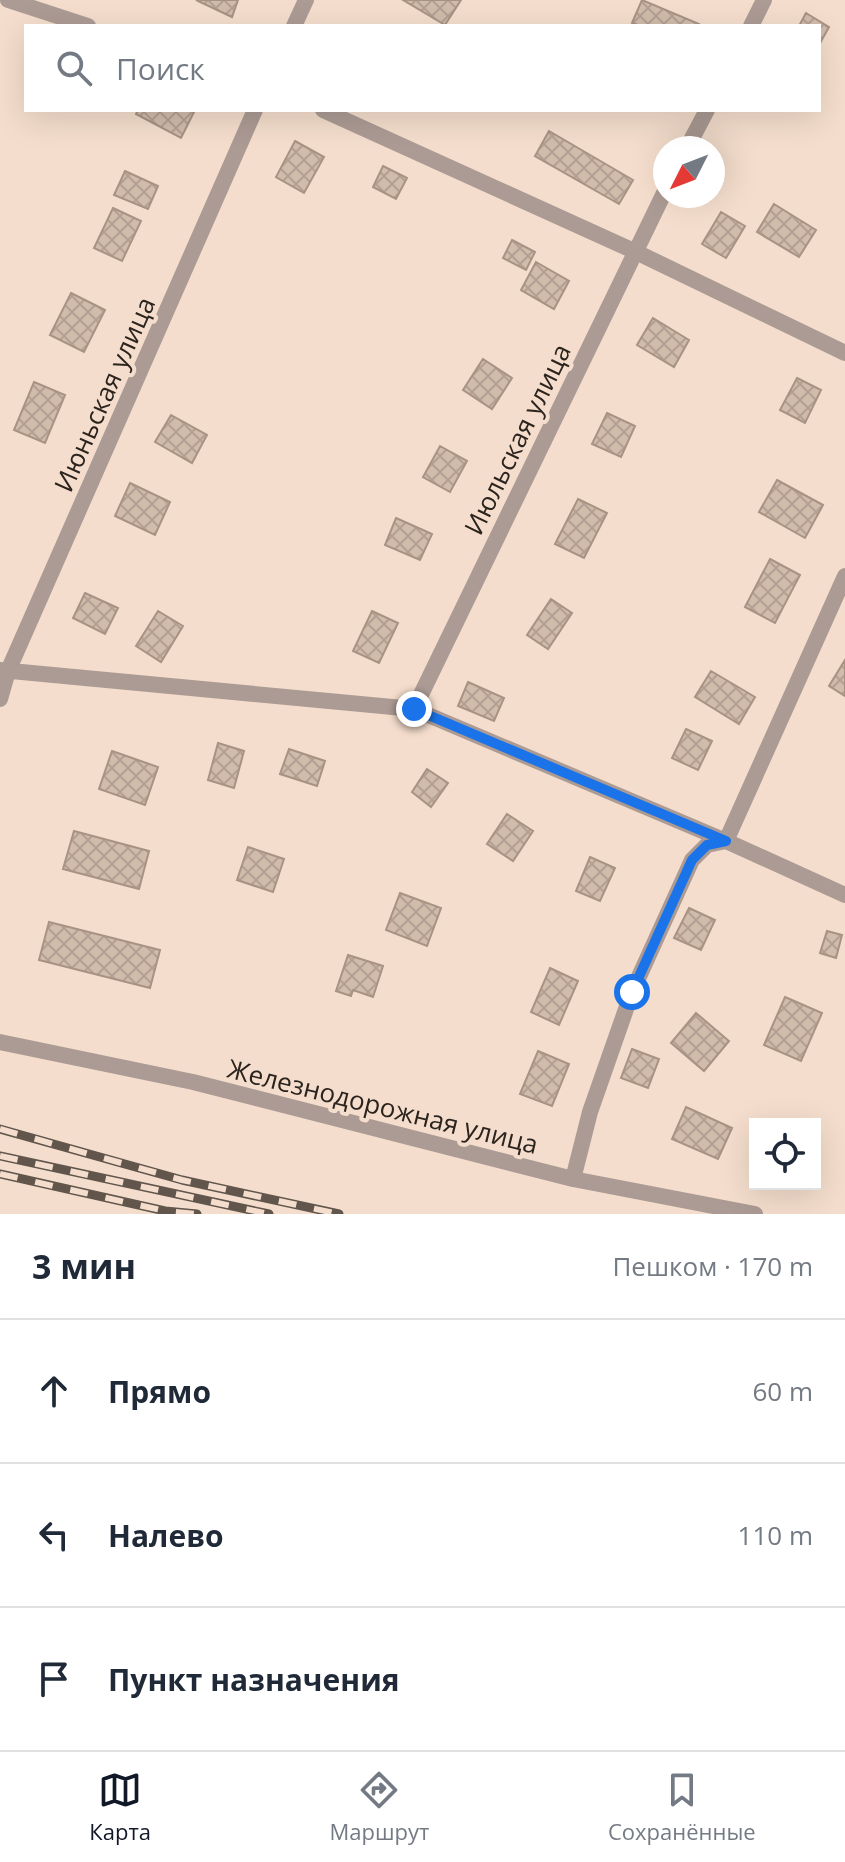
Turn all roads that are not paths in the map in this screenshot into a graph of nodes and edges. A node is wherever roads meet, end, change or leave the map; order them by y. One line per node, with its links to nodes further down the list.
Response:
1 (8, 0): 4 (street)
2 (306, 0): 5 (street)
3 (764, 0): 6 (street)
4 (82, 24)
5 (295, 24)
6 (752, 24)
7 (254, 112): 15 (street, Июньская улица)
8 (327, 112): 12 (street)
9 (706, 112): 10 (street)
10 (693, 136)
11 (656, 208): 12 (street, Июльская улица)
12 (634, 251): 13 (street); 17 (street, Июльская улица)
13 (845, 353)
14 (845, 576): 18 (street)
15 (4, 671): 16 (street, Июньская улица); 17 (street)
16 (0, 699)
17 (414, 709): 18 (street)
18 (726, 841): 19 (street); 21 (street)
19 (845, 895)
20 (0, 1042): 21 (street, Железнодорожная улица)
21 (573, 1179): 22 (street, Железнодорожная улица)
22 (755, 1214)

